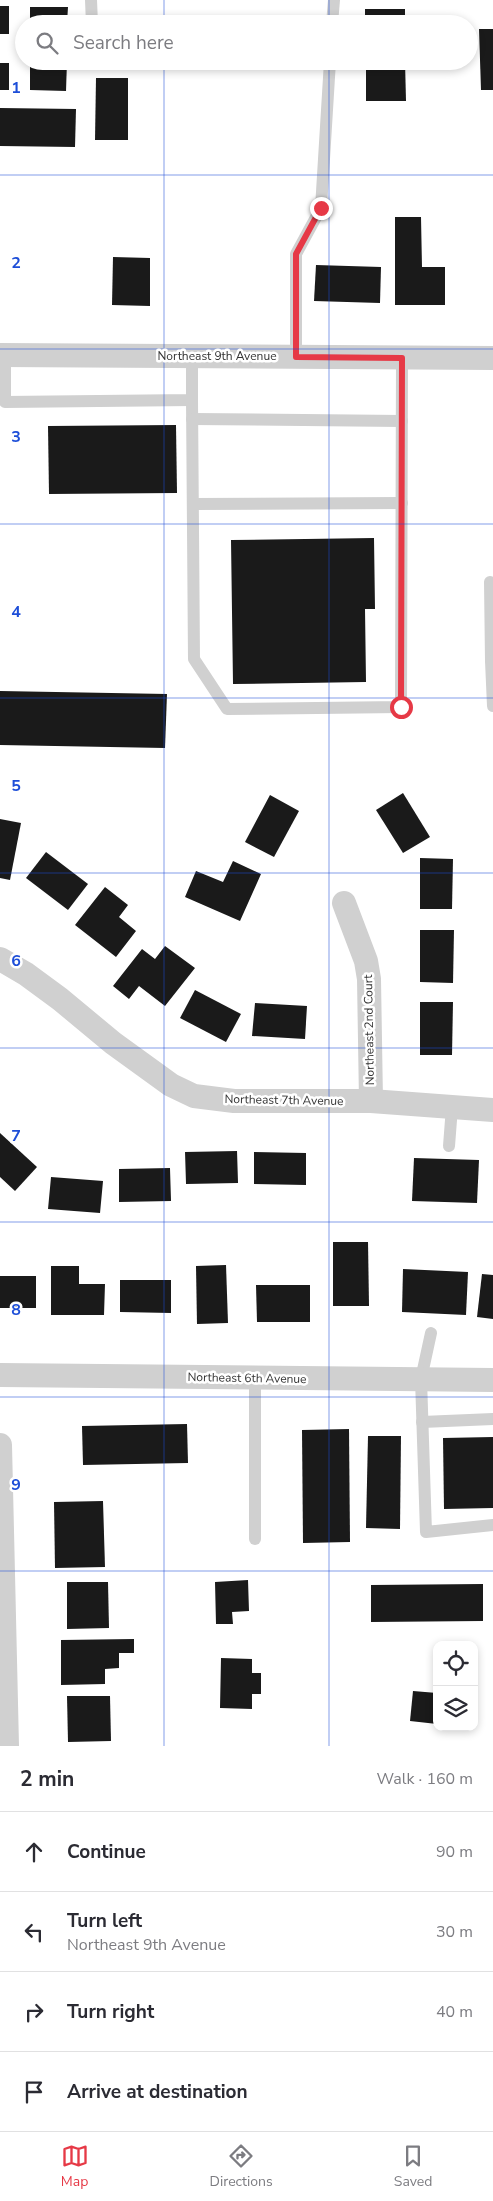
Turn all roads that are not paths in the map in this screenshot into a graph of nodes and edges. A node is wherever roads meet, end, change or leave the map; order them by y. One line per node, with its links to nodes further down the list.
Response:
1 (91, 0): 3 (lane)
2 (334, 0): 4 (lane)
3 (92, 15)
4 (333, 15)
5 (329, 70): 8 (lane)
6 (2, 355): 7 (street, Northeast 9th Avenue); 11 (lane)
7 (192, 356): 8 (street, Northeast 9th Avenue); 11 (lane)
8 (296, 357): 9 (street, Northeast 9th Avenue)
9 (402, 358): 10 (street, Northeast 9th Avenue); 13 (lane)
10 (493, 358)
11 (192, 400): 12 (lane)
12 (192, 419): 13 (lane); 15 (lane)
13 (402, 421): 14 (lane)
14 (402, 503): 15 (lane); 15 (lane)
15 (193, 504)
16 (490, 582): 17 (lane)
17 (492, 662): 18 (lane)
18 (493, 706)
19 (344, 904): 21 (street, Northeast 2nd Court)
20 (0, 959): 21 (street, Northeast 7th Avenue)
21 (370, 1101): 22 (street, Northeast 7th Avenue)
22 (452, 1107): 23 (street, Northeast 7th Avenue); 24 (lane)
23 (493, 1110)
24 (449, 1146)
25 (431, 1333): 28 (lane)
26 (0, 1375): 27 (street, Northeast 6th Avenue)
27 (255, 1378): 28 (street, Northeast 6th Avenue); 34 (lane)
28 (421, 1379): 29 (street, Northeast 6th Avenue); 31 (lane)
29 (493, 1380)
30 (493, 1419): 31 (lane)
31 (422, 1422): 33 (lane)
32 (0, 1445): 35 (street)
33 (493, 1525)
34 (255, 1539)
35 (7, 1746)

